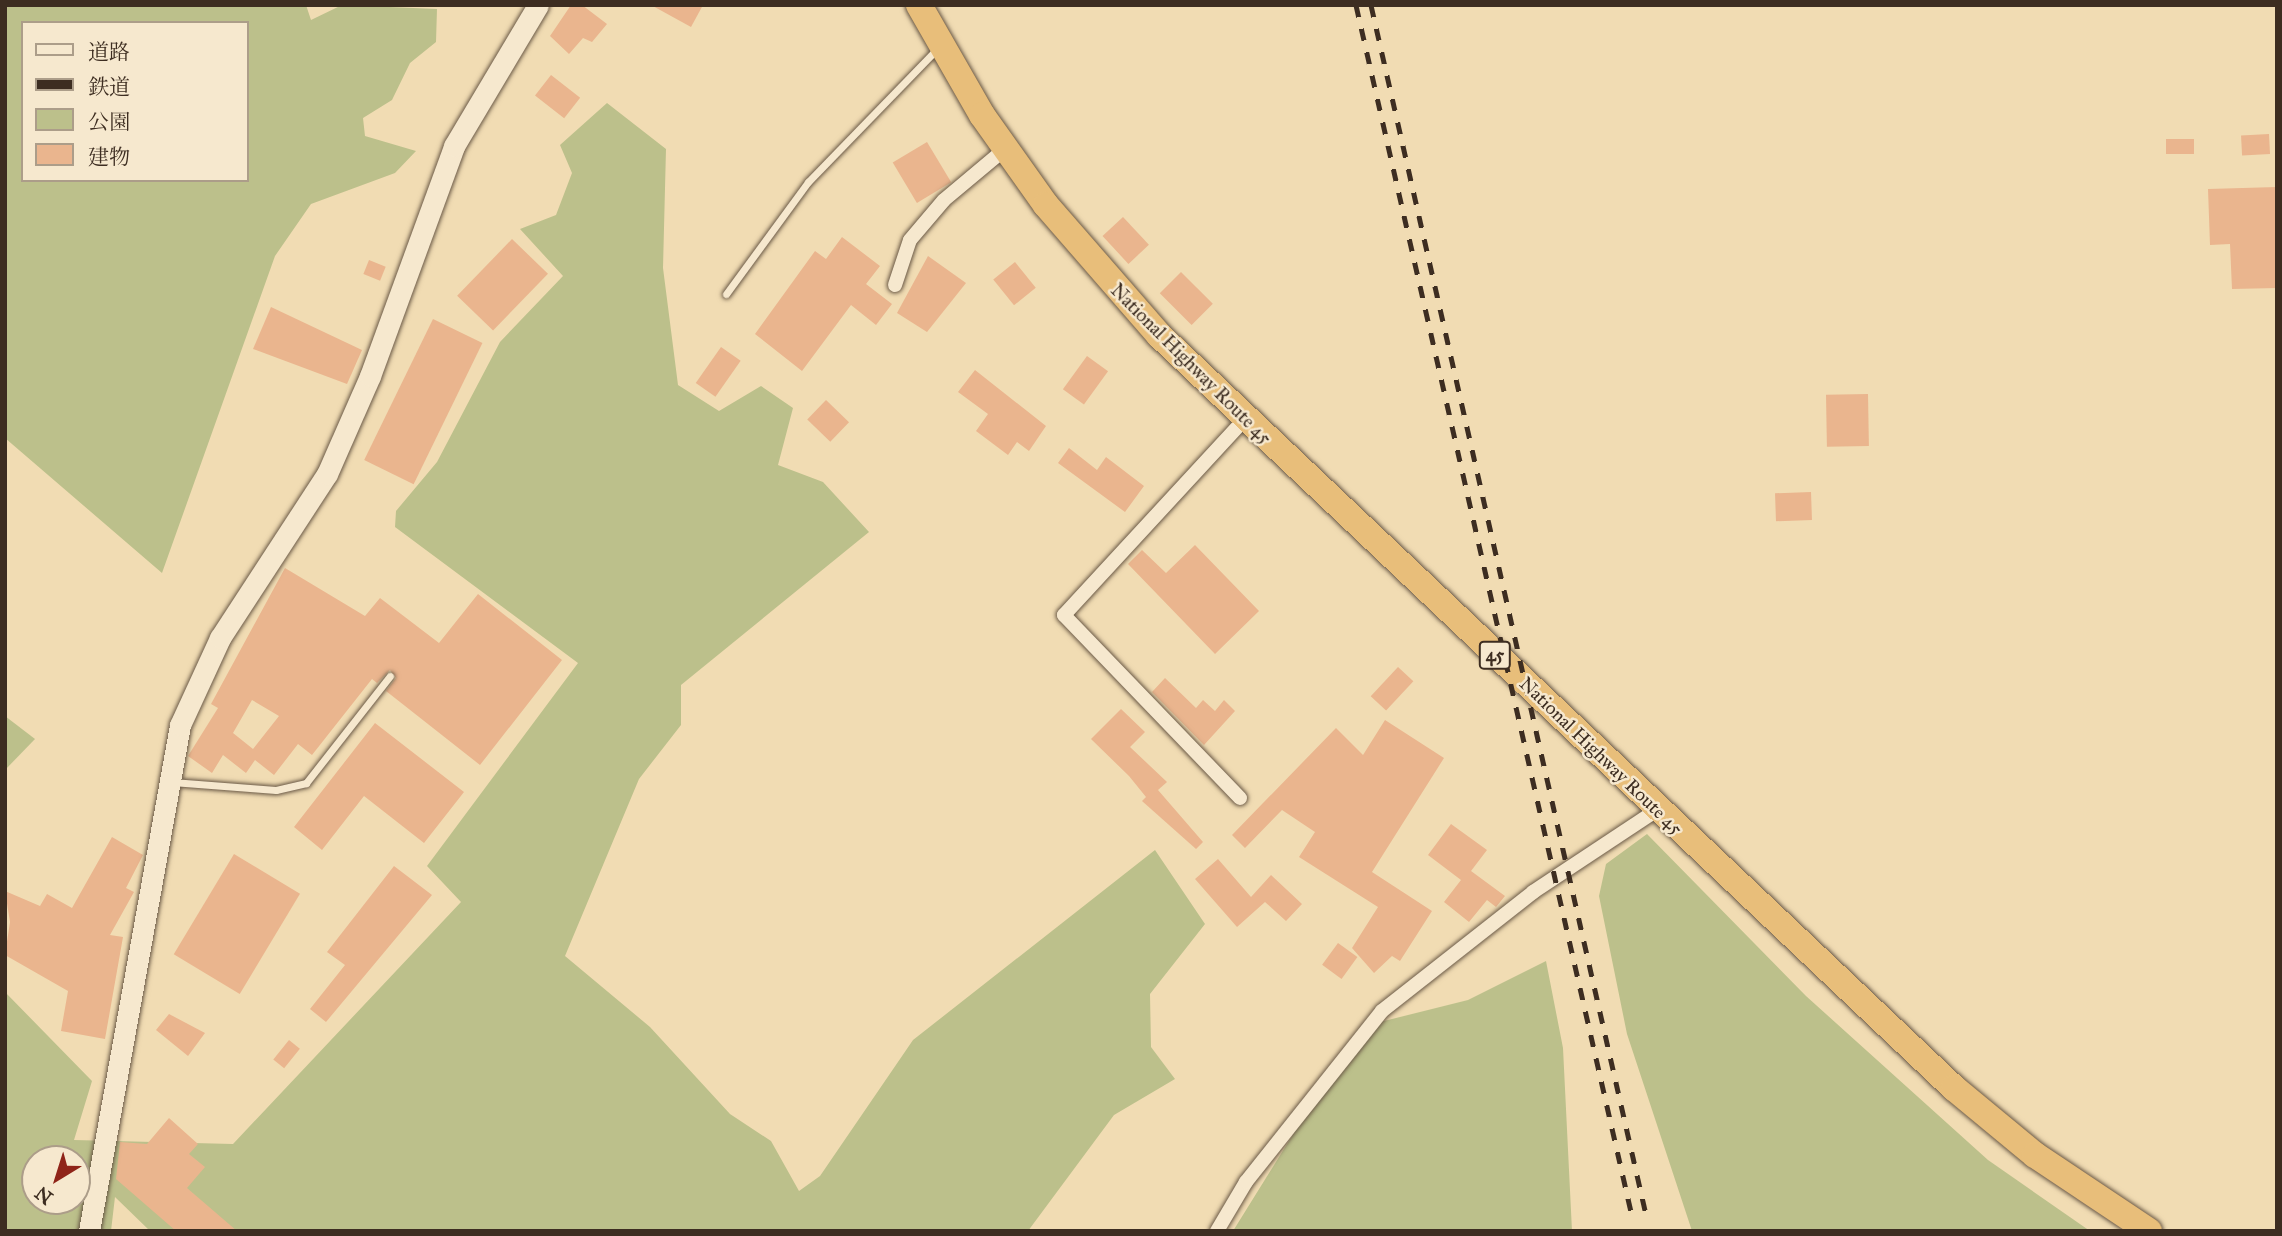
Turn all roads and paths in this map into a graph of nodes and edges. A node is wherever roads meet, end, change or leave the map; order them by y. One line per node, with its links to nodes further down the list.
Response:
1 (538, 5): 9 (street)
2 (919, 5): 3 (highway, National Highway Route 45 / 45)
3 (941, 45): 4 (highway, National Highway Route 45 / 45); 6 (lane)
4 (1005, 149): 5 (street); 7 (highway, National Highway Route 45 / 45)
5 (895, 285)
6 (726, 294)
7 (1245, 419): 10 (street); 11 (highway, National Highway Route 45 / 45)
8 (390, 676): 9 (lane)
9 (165, 781): 12 (street)
10 (1240, 798)
11 (1657, 810): 13 (street); 14 (highway, National Highway Route 45 / 45)
12 (89, 1231)
13 (1217, 1231)
14 (2149, 1231)

